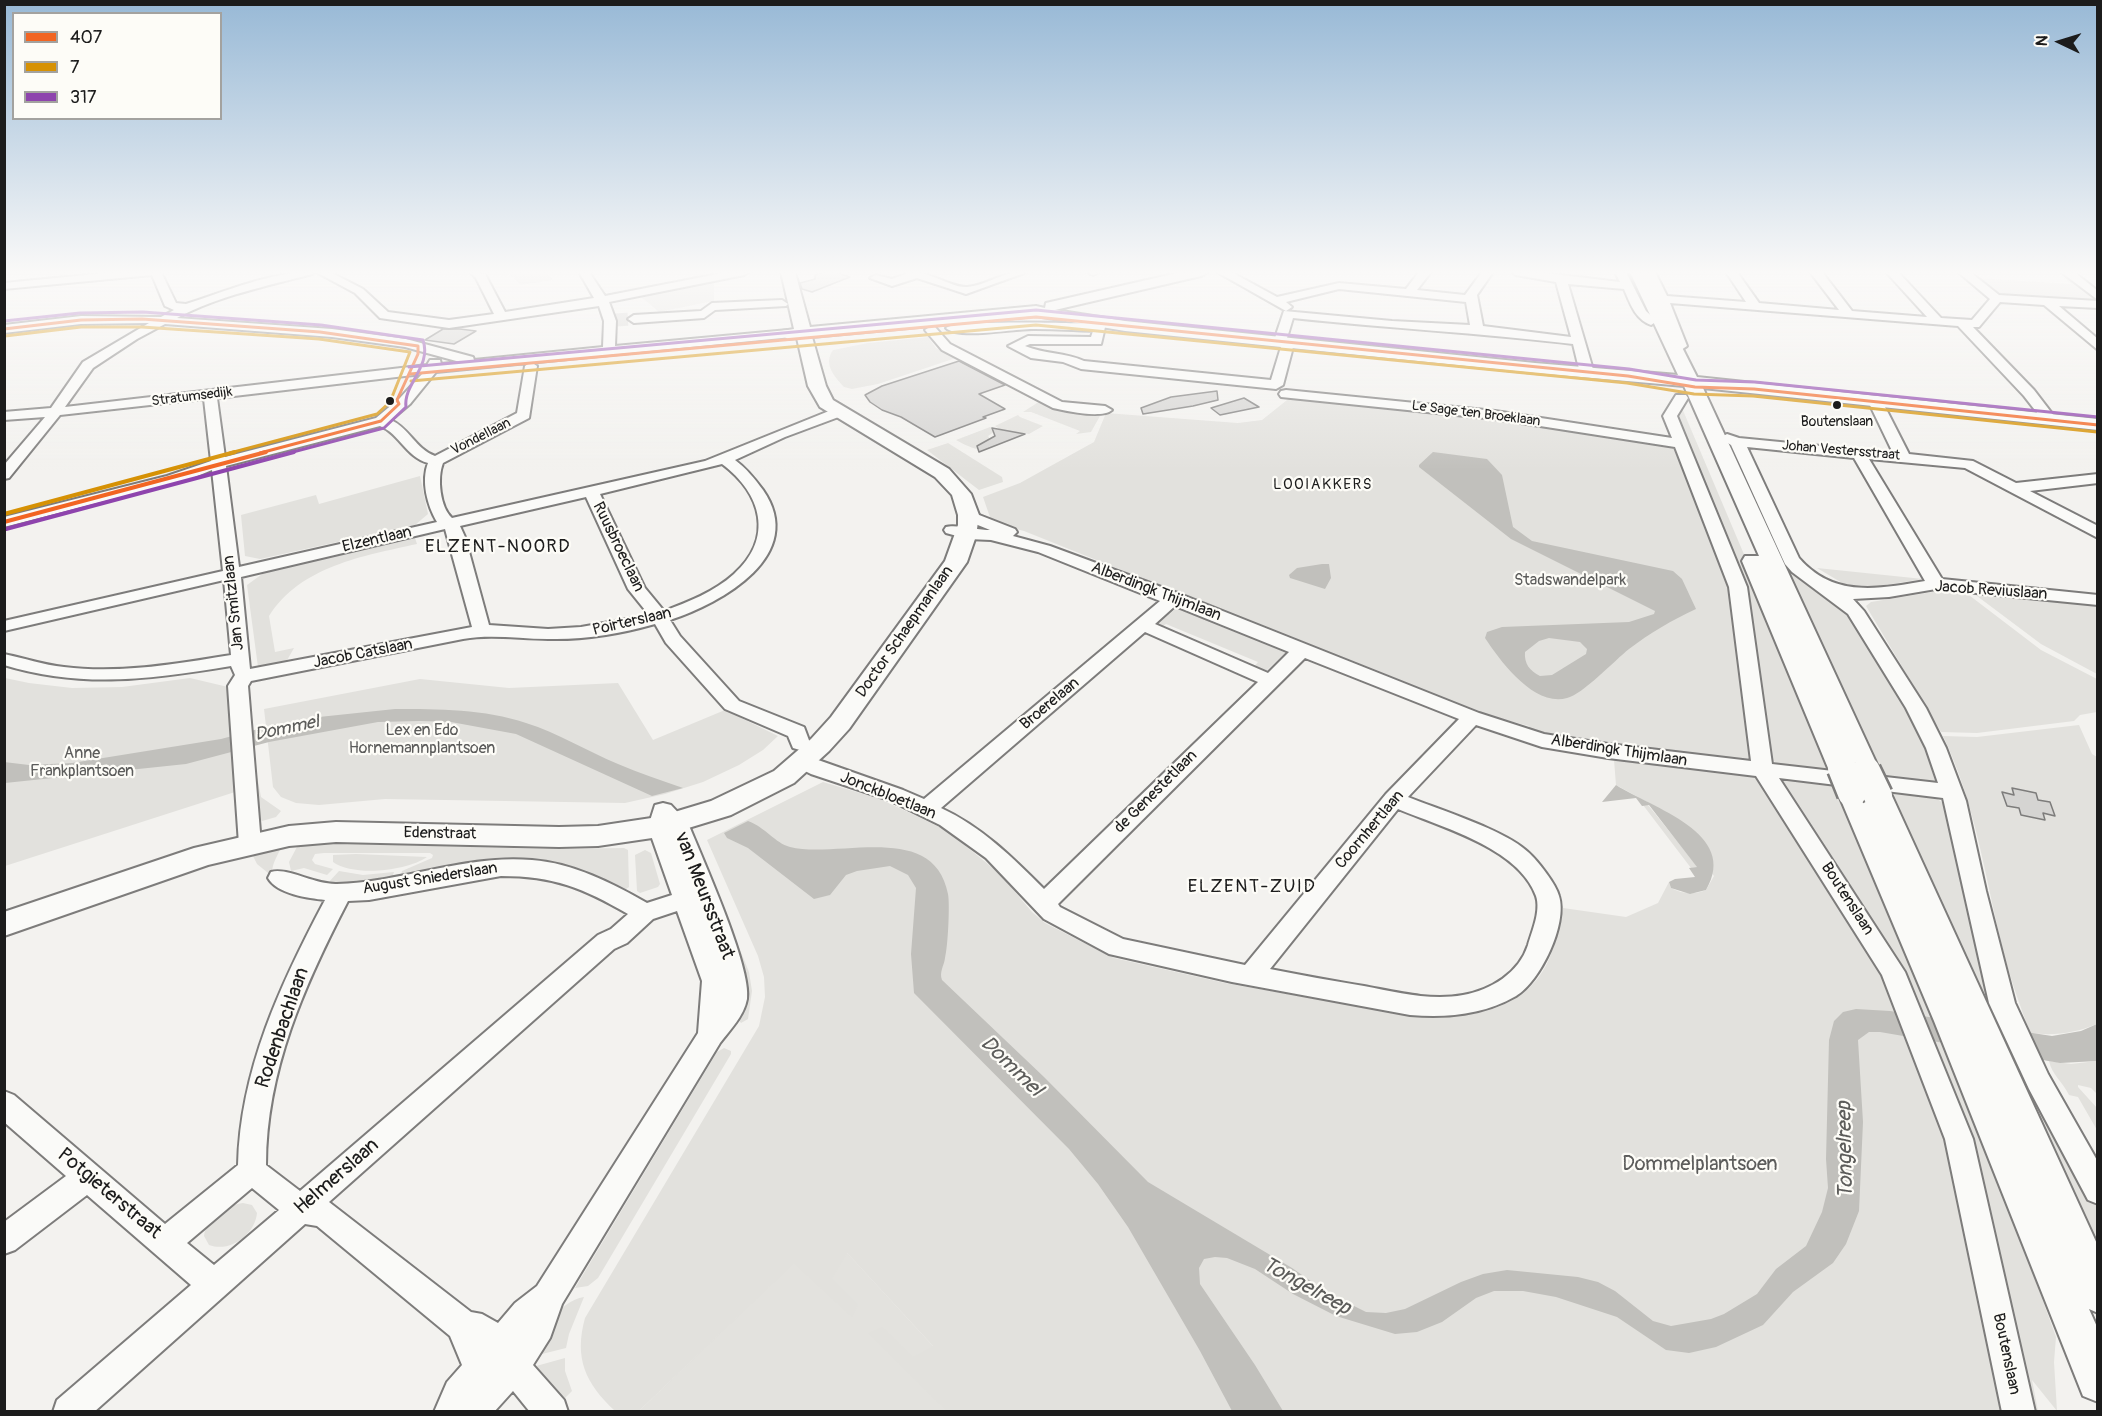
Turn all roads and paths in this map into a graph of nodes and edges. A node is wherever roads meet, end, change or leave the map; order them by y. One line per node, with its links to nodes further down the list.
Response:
1 (130, 338): 37 (street)
2 (370, 338): 19 (street)
3 (611, 338): 20 (street)
4 (805, 338): 16 (main road, Stratumsedijk)
5 (816, 338): 16 (main road, Stratumsedijk)
6 (944, 338): 36 (street)
7 (1042, 338): 30 (street, Le Sage ten Broeklaan)
8 (1223, 338): 18 (main road)
9 (1281, 338): 18 (street)
10 (1553, 338): 17 (street)
11 (1576, 338): 17 (street)
12 (1660, 338): 28 (main road)
13 (1665, 338): 28 (main road)
14 (1677, 338): 28 (street)
15 (1976, 338): 39 (street)
16 (797, 339): 20 (street, Stratumsedijk); 23 (main road); 24 (street, Stratumsedijk); 35 (main road)
17 (1577, 341): 27 (street)
18 (1283, 342): 27 (main road); 30 (street)
19 (418, 346): 21 (street); 26 (street)
20 (609, 349): 22 (street, Stratumsedijk)
21 (436, 352): 22 (street); 25 (street)
22 (495, 361): 25 (street, Stratumsedijk)
23 (793, 363)
24 (531, 366): 25 (street, Stratumsedijk); 47 (street, Vondellaan)
25 (429, 372): 26 (street, Stratumsedijk); 33 (street)
26 (410, 373): 31 (street, Stratumsedijk); 33 (street)
27 (1587, 373): 28 (main road)
28 (1683, 382): 32 (main road); 42 (main road); 43 (street, Boutenslaan); 74 (main road)
29 (799, 384): 35 (main road)
30 (1281, 390): 34 (street); 43 (street, Le Sage ten Broeklaan)
31 (210, 395): 37 (street, Stratumsedijk); 48 (street, Jan Smitzlaan)
32 (1875, 401): 39 (main road); 45 (street)
33 (399, 404): 40 (street)
34 (1274, 406)
35 (828, 410): 46 (street, Elzentlaan); 55 (main road)
36 (1105, 410)
37 (56, 412): 38 (street, Stratumsedijk); 49 (street)
38 (4, 416)
39 (2050, 420): 41 (main road)
40 (381, 421): 47 (street); 48 (street)
41 (2097, 425)
42 (1727, 438): 44 (street, Johan Vestersstraat); 59 (street); 74 (main road)
43 (1682, 444): 73 (street, Boutenslaan)
44 (1858, 452): 45 (street, Johan Vestersstraat); 60 (street)
45 (1903, 457): 51 (street, Johan Vestersstraat)
46 (725, 459): 52 (street, Elzentlaan); 63 (street, Poirterslaan)
47 (436, 461): 54 (street, Vondellaan)
48 (219, 467): 53 (street); 58 (street, Jan Smitzlaan)
49 (4, 475)
50 (2097, 478): 51 (street)
51 (2014, 488): 56 (street)
52 (591, 491): 54 (street, Elzentlaan); 63 (street, Ruusbroeclaan)
53 (4, 522)
54 (450, 524): 58 (street, Elzentlaan); 66 (street, Vondellaan)
55 (964, 527): 57 (street, Alberdingk Thijmlaan); 57 (street, Alberdingk Thijmlaan); 72 (main road, Doctor Schaepmanlaan)
56 (2097, 533)
57 (1044, 549): 61 (street, Alberdingk Thijmlaan)
58 (231, 572): 65 (street, Elzentlaan); 69 (street, Jan Smitzlaan)
59 (1816, 580): 60 (street, Jacob Reviuslaan); 75 (street)
60 (1936, 584): 62 (street, Jacob Reviuslaan)
61 (1174, 598): 64 (street, Broerelaan); 67 (street, Alberdingk Thijmlaan)
62 (2097, 600)
63 (660, 618): 66 (street, Poirterslaan); 72 (street, Ruusbroeclaan)
64 (1143, 625): 70 (street); 77 (street, Broerelaan)
65 (4, 626)
66 (482, 631): 69 (street, Jacob Catslaan)
67 (1302, 650): 70 (street); 71 (street, Alberdingk Thijmlaan)
68 (4, 659): 69 (street, Jacob Catslaan)
69 (242, 667): 79 (street, Jan Smitzlaan)
70 (1269, 680): 83 (street, de Genestetlaan)
71 (1472, 717): 73 (street, Alberdingk Thijmlaan); 76 (street, Coornhertlaan)
72 (802, 752): 77 (street, Jonckbloetlaan); 78 (main road, Doctor Schaepmanlaan)
73 (1762, 769): 75 (street, Alberdingk Thijmlaan); 103 (street, Boutenslaan)
74 (1859, 782): 87 (main road)
75 (1952, 792): 87 (street)
76 (1394, 799): 86 (street, Coornhertlaan); 86 (street, Jonckbloetlaan)
77 (926, 809): 83 (street, Jonckbloetlaan)
78 (666, 820): 79 (main road, Edenstraat); 81 (street, van Meursstraat)
79 (250, 840): 85 (main road, Edenstraat)
80 (279, 878): 82 (street, August Sniederslaan)
81 (691, 890): 84 (street, Helmerslaan); 97 (street, van Meursstraat)
82 (341, 892): 84 (street, August Sniederslaan); 89 (street, Rodenbachlaan)
83 (1043, 904): 86 (street, Jonckbloetlaan)
84 (640, 911): 92 (street, Helmerslaan)
85 (4, 924)
86 (1251, 975)
87 (1988, 1038): 91 (street); 96 (main road); 98 (main road)
88 (4, 1103): 90 (street, Potgieterstraat)
89 (252, 1171): 92 (street); 94 (street)
90 (88, 1177): 93 (street); 94 (street, Potgieterstraat)
91 (2097, 1191)
92 (300, 1209): 95 (street, Helmerslaan); 97 (street)
93 (4, 1240)
94 (166, 1242): 95 (street, Potgieterstraat)
95 (214, 1285): 99 (street, Helmerslaan)
96 (2097, 1293)
97 (499, 1358): 100 (street, van Meursstraat); 101 (street, van Meursstraat); 102 (street)
98 (2097, 1381)
99 (69, 1412)
100 (450, 1412)
101 (471, 1412)
102 (552, 1412)
103 (2019, 1412)

